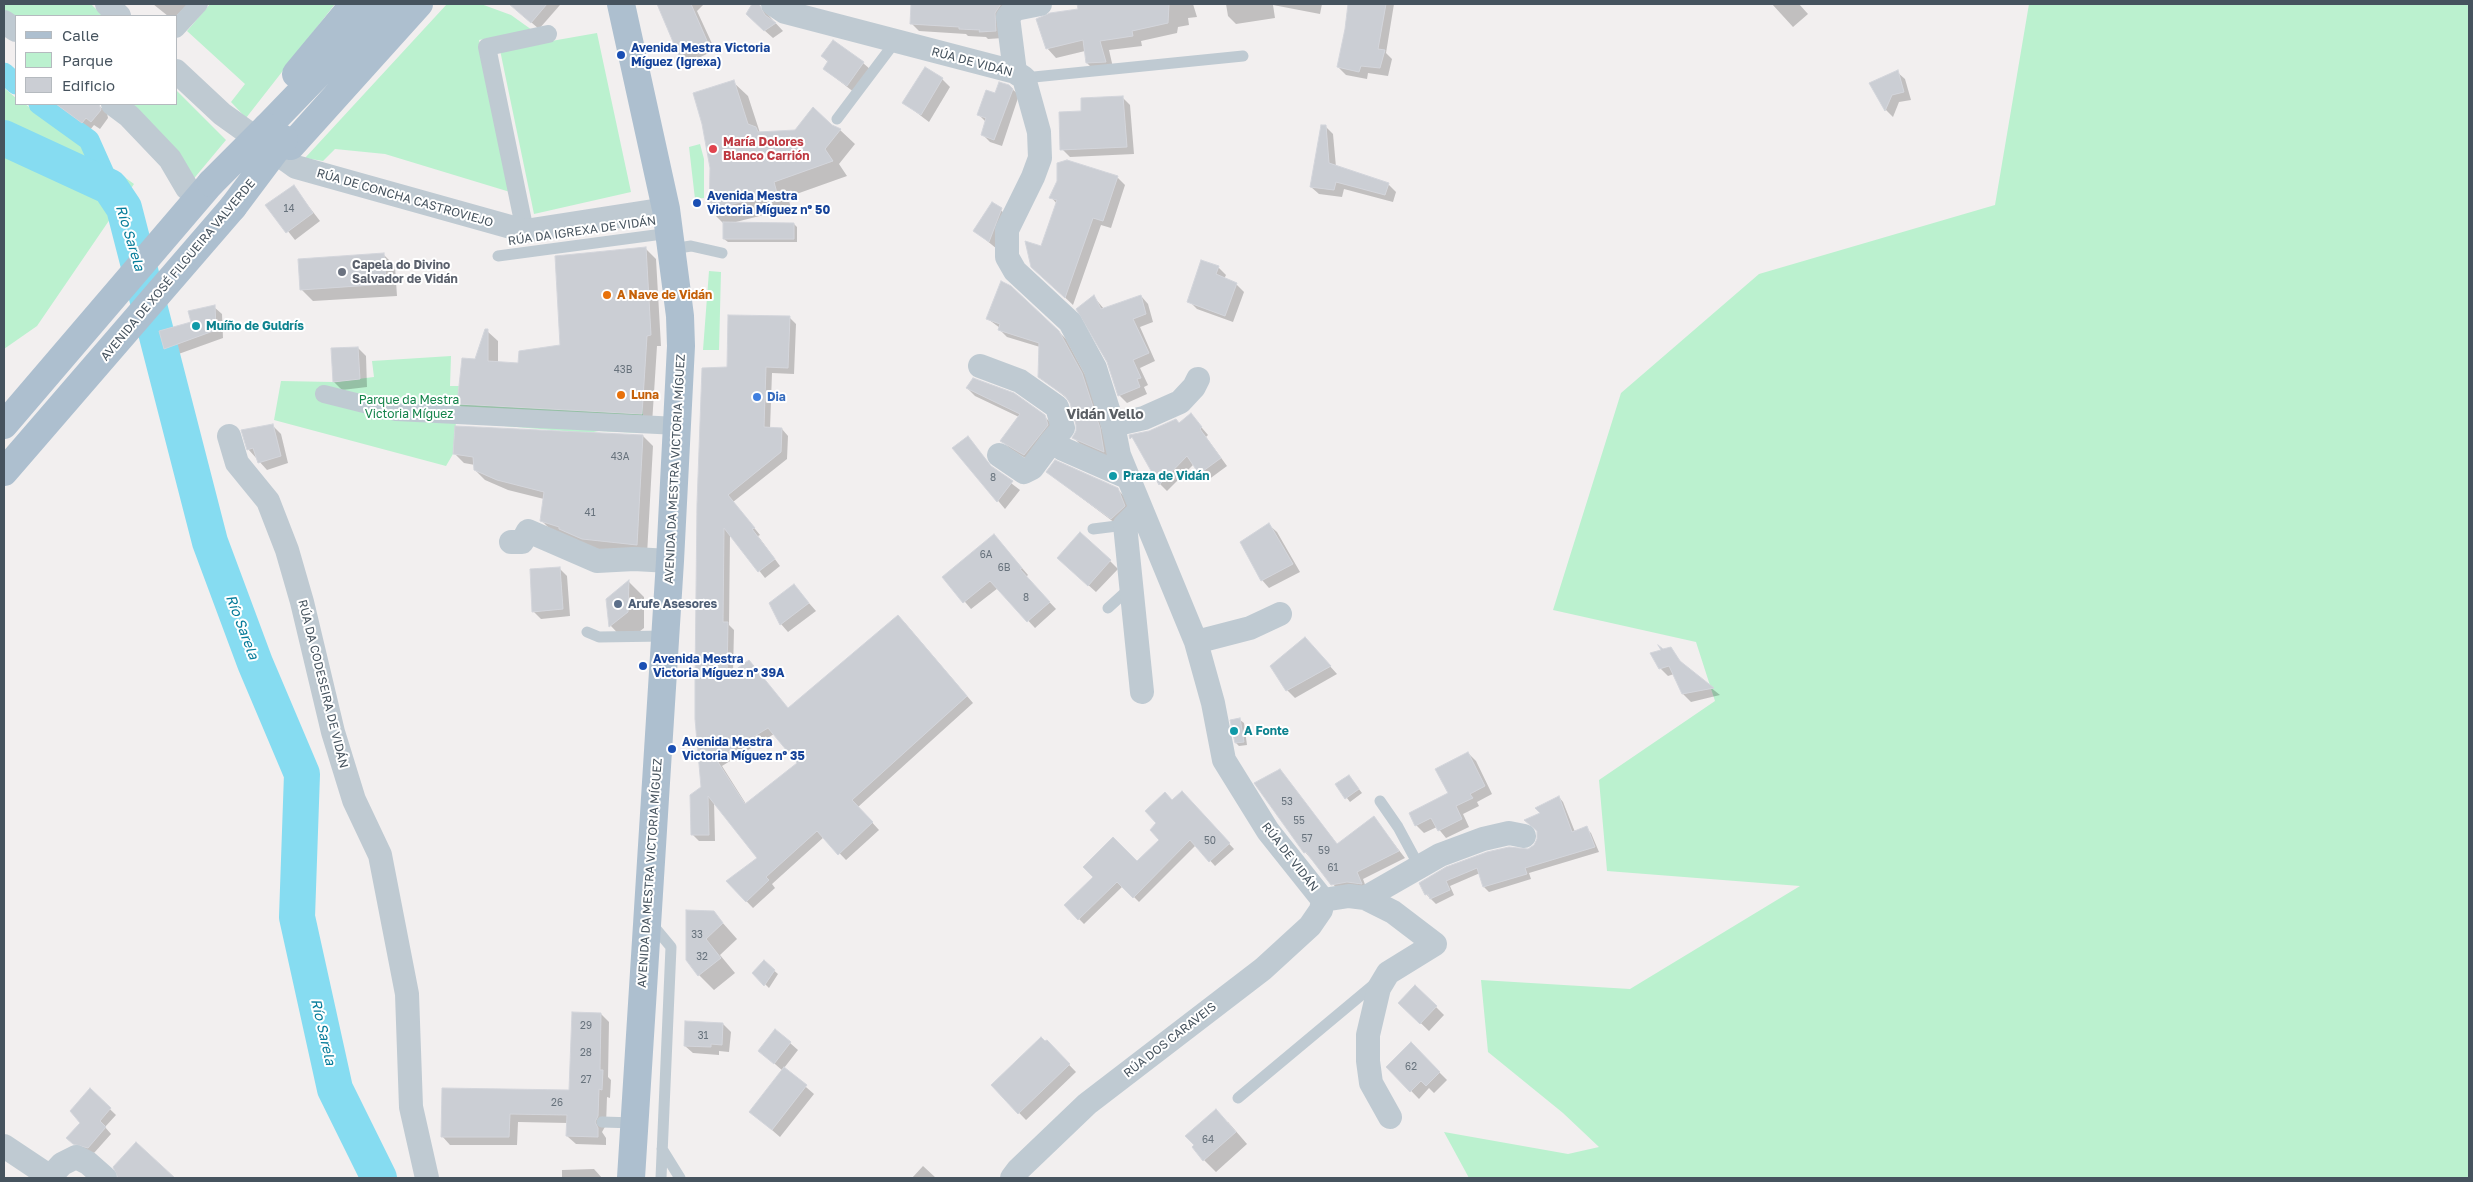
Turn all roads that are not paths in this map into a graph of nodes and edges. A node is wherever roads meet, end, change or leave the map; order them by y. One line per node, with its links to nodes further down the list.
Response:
1 (107, 4): 8 (street)
2 (199, 4): 10 (street)
3 (419, 4): 19 (main road)
4 (621, 4): 21 (main road, AVENIDA DA MESTRA VICTORIA MÍGUEZ)
5 (773, 4): 13 (street, RÚA DE VIDÁN)
6 (1040, 4): 16 (street)
7 (373, 6): 19 (main road, AVENIDA DE XOSÉ FILGUEIRA VALVERDE)
8 (119, 15)
9 (4, 22): 11 (street)
10 (178, 27)
11 (15, 29)
12 (548, 34): 22 (street)
13 (894, 42): 16 (street, RÚA DE VIDÁN); 18 (lane)
14 (1243, 56): 16 (lane)
15 (178, 73): 22 (street, RÚA DE CONCHA CASTROVIEJO)
16 (1020, 75): 29 (street, RÚA DE VIDÁN)
17 (114, 105): 20 (street)
18 (837, 119)
19 (275, 133): 20 (main road, AVENIDA DE XOSÉ FILGUEIRA VALVERDE, bridge); 34 (main road, AVENIDA DE XOSÉ FILGUEIRA VALVERDE, bridge)
20 (199, 185): 28 (main road, AVENIDA DE XOSÉ FILGUEIRA VALVERDE)
21 (669, 230): 22 (street, RÚA DE CONCHA CASTROVIEJO); 23 (lane, RÚA DA IGREXA DE VIDÁN); 24 (lane, RÚA DA IGREXA DE VIDÁN); 30 (main road, AVENIDA DA MESTRA VICTORIA MÍGUEZ)
22 (525, 232)
23 (722, 252)
24 (498, 256)
25 (980, 366): 32 (street)
26 (1198, 379): 29 (street)
27 (324, 394): 30 (street)
28 (4, 425)
29 (1113, 425): 36 (street, RÚA DE VIDÁN)
30 (678, 426): 40 (main road, AVENIDA DA MESTRA VICTORIA MÍGUEZ)
31 (229, 436): 63 (street, RÚA DA CODESEIRA DE VIDÁN)
32 (1052, 440): 33 (street); 36 (street)
33 (999, 455)
34 (13, 463): 35 (main road, AVENIDA DE XOSÉ FILGUEIRA VALVERDE)
35 (4, 476)
36 (1127, 477): 37 (street, RÚA DE VIDÁN)
37 (1133, 517): 38 (lane); 41 (street); 46 (street, RÚA DE VIDÁN)
38 (1093, 529)
39 (511, 542): 40 (street)
40 (670, 561): 45 (main road, AVENIDA DA MESTRA VICTORIA MÍGUEZ)
41 (1132, 586): 42 (lane); 47 (street)
42 (1108, 608)
43 (1280, 614): 46 (street)
44 (587, 632): 45 (lane)
45 (665, 636): 53 (main road, AVENIDA DA MESTRA VICTORIA MÍGUEZ)
46 (1196, 642): 52 (street, RÚA DE VIDÁN)
47 (1142, 692)
48 (1380, 801): 50 (lane)
49 (1524, 836): 50 (street)
50 (1420, 866): 51 (street)
51 (1365, 898): 52 (street, RÚA DE VIDÁN); 54 (street, RÚA DE VIDÁN)
52 (1323, 900): 67 (street, RÚA DOS CARAVEIS)
53 (647, 918): 58 (main road, AVENIDA DA MESTRA VICTORIA MÍGUEZ); 60 (lane)
54 (1388, 973): 55 (lane); 56 (street)
55 (1238, 1098)
56 (1390, 1117)
57 (602, 1122): 58 (lane)
58 (634, 1123): 64 (main road, AVENIDA DA MESTRA VICTORIA MÍGUEZ)
59 (4, 1146): 61 (street)
60 (662, 1149): 65 (lane); 66 (lane)
61 (51, 1178): 62 (street)
62 (105, 1178)
63 (427, 1178)
64 (631, 1178)
65 (661, 1178)
66 (680, 1178)
67 (1012, 1178)

